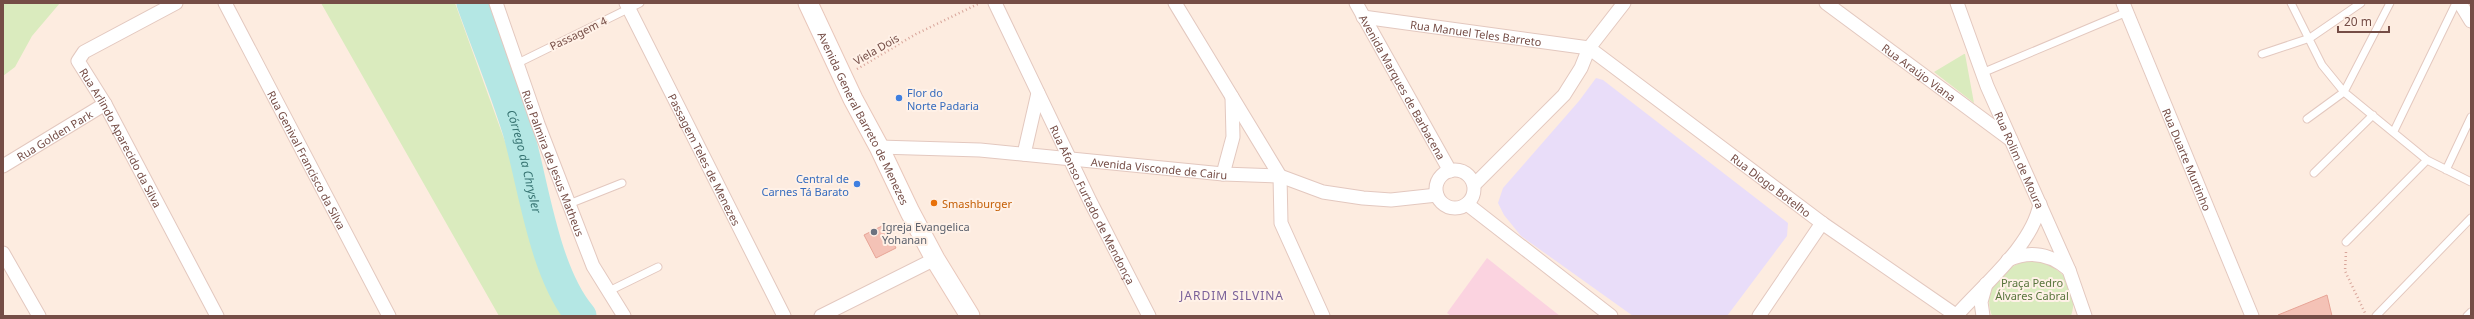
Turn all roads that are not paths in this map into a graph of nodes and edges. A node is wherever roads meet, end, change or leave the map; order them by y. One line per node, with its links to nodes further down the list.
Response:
1 (176, 3): 28 (street, Rua Arlindo Aparecido da Silva)
2 (225, 3): 65 (street, Rua Genival Francisco da Silva)
3 (496, 3): 23 (street, Rua Palmira de Jesus Matheus)
4 (808, 3): 34 (main road, Avenida General Barreto de Menezes)
5 (995, 3): 26 (street, Rua Afonso Furtado de Mendonça)
6 (1175, 3): 27 (street)
7 (1356, 3): 18 (street, Avenida Marques de Barbacena)
8 (1624, 3): 21 (street)
9 (1826, 3): 33 (street, Rua Araújo Viana)
10 (1957, 3): 24 (street, Rua Rolim de Moura)
11 (2291, 3): 20 (lane)
12 (2361, 3): 20 (lane)
13 (2390, 3): 25 (lane)
14 (2456, 3): 32 (lane)
15 (2460, 3): 19 (street)
16 (632, 5): 23 (lane, Passagem 4); 67 (street, Passagem Teles de Menezes)
17 (2125, 8): 24 (lane); 76 (street, Rua Duarte Murtinho)
18 (1363, 17): 21 (street, Rua Manuel Teles Barreto); 40 (street, Avenida Marques de Barbacena)
19 (2471, 21)
20 (2310, 38): 22 (lane); 25 (lane)
21 (1589, 48): 46 (street); 52 (street, Rua Diogo Botelho)
22 (2262, 54)
23 (516, 64): 48 (street, Rua Palmira de Jesus Matheus)
24 (1982, 73): 33 (street, Rua Rolim de Moura)
25 (2344, 92): 29 (lane); 31 (lane)
26 (1038, 93): 35 (street); 36 (street, Rua Afonso Furtado de Mendonça)
27 (1232, 95): 42 (street); 43 (street)
28 (105, 104): 38 (street, Rua Golden Park); 64 (street, Rua Arlindo Aparecido da Silva)
29 (2373, 115): 32 (lane); 41 (lane)
30 (2471, 117): 39 (lane)
31 (2307, 119)
32 (2394, 131): 37 (lane)
33 (2012, 141): 50 (street, Rua Rolim de Moura)
34 (879, 147): 35 (street, Avenida Visconde de Cairu); 55 (main road, Avenida General Barreto de Menezes)
35 (1024, 154): 36 (street, Avenida Visconde de Cairu)
36 (1070, 159): 42 (street, Avenida Visconde de Cairu); 70 (street, Rua Afonso Furtado de Mendonça)
37 (2427, 160): 39 (lane); 53 (lane)
38 (3, 166)
39 (2446, 170): 44 (lane)
40 (1450, 171): 46 (street); 47 (street)
41 (2314, 173)
42 (1223, 174): 43 (street, Avenida Visconde de Cairu)
43 (1280, 176): 47 (street, Avenida Visconde de Cairu); 71 (street)
44 (2471, 182)
45 (622, 183): 48 (lane)
46 (1474, 185): 49 (street)
47 (1437, 195): 49 (street)
48 (570, 204): 60 (street, Rua Palmira de Jesus Matheus)
49 (1467, 204): 72 (street)
50 (2040, 204): 56 (street); 58 (street, Rua Rolim de Moura)
51 (2471, 218): 77 (lane)
52 (1822, 223): 73 (street); 74 (street, Rua Diogo Botelho)
53 (2346, 242)
54 (3, 253): 63 (street)
55 (935, 259): 68 (street); 69 (main road, Avenida General Barreto de Menezes)
56 (2006, 261): 58 (street); 59 (street)
57 (658, 267): 60 (lane)
58 (2069, 270): 62 (street, Rua Rolim de Moura)
59 (1986, 282): 74 (street); 75 (street)
60 (607, 292): 66 (street, Rua Palmira de Jesus Matheus)
61 (2471, 312): 78 (lane)
62 (2083, 314)
63 (39, 316)
64 (217, 316)
65 (389, 316)
66 (624, 316)
67 (784, 316)
68 (821, 316)
69 (970, 316)
70 (1149, 316)
71 (1322, 316)
72 (1611, 316)
73 (1759, 316)
74 (1956, 316)
75 (1983, 316)
76 (2252, 316)
77 (2376, 316)
78 (2467, 316)

